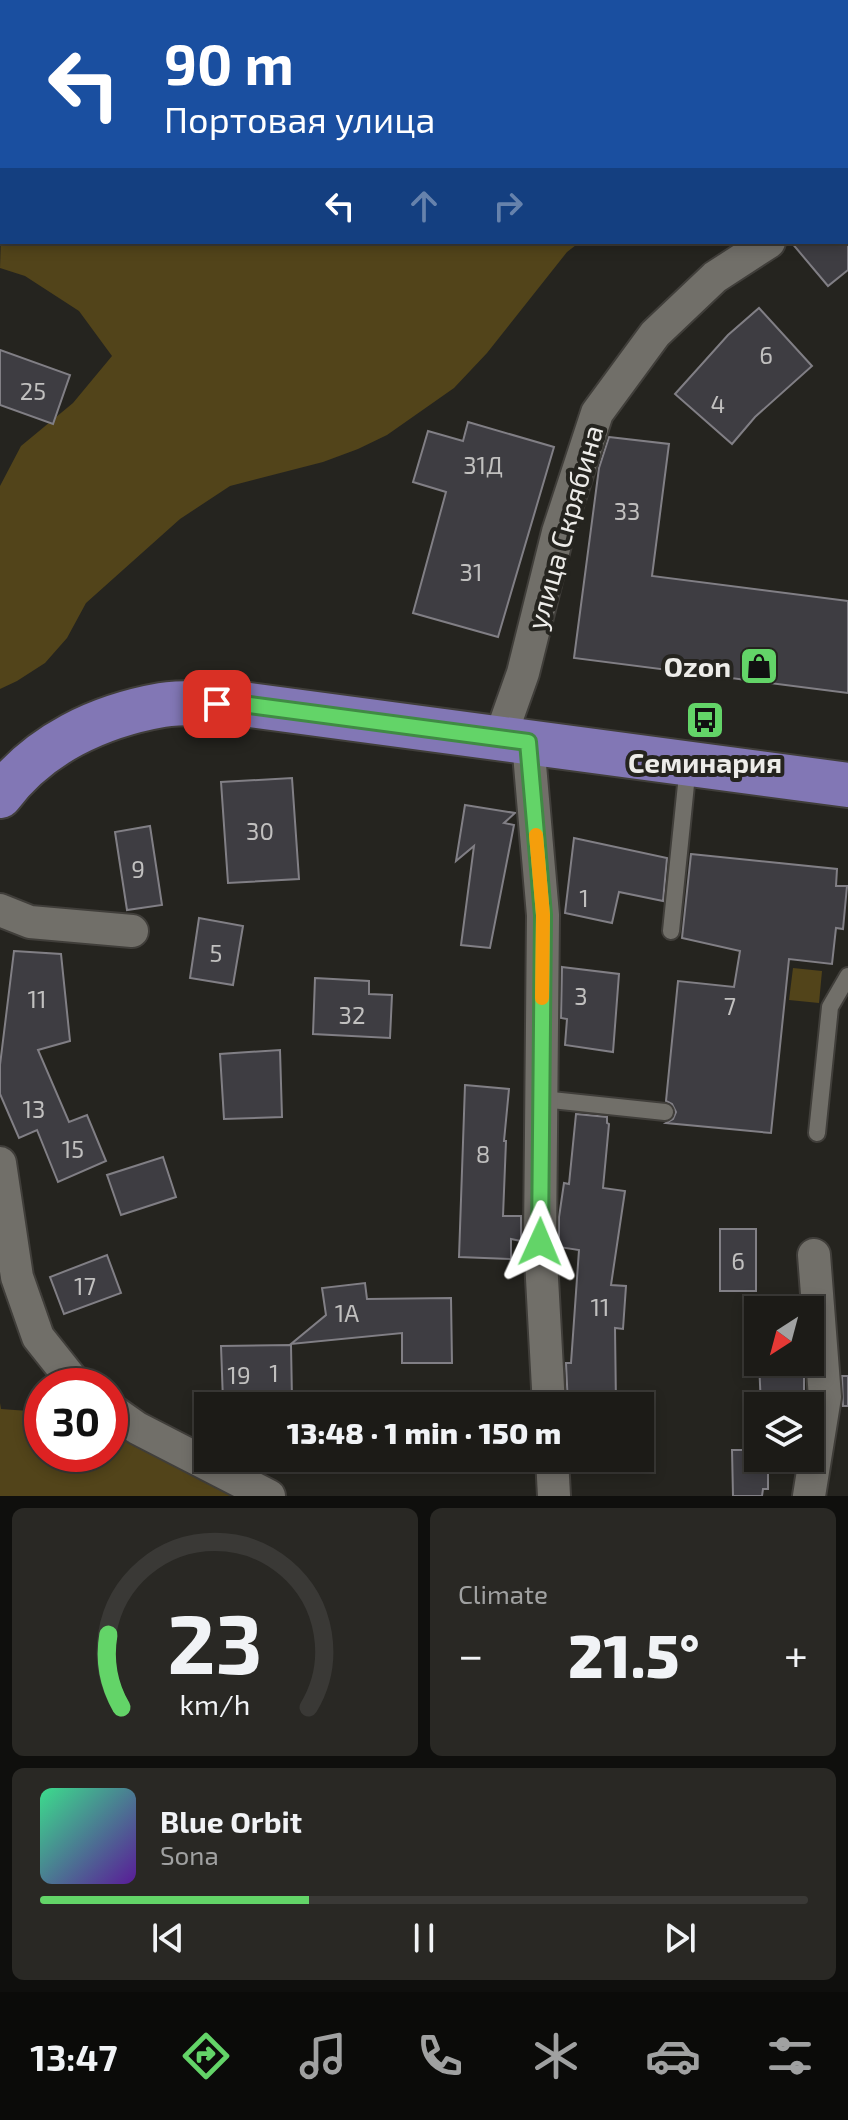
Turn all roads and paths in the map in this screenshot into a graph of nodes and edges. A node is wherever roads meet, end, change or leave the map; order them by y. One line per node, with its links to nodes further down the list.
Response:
1 (766, 244): 2 (street, улица Скрябина)
2 (514, 740): 3 (main road); 5 (main road); 10 (street)
3 (688, 764): 4 (main road); 8 (lane)
4 (848, 785)
5 (0, 796)
6 (0, 910): 7 (street)
7 (132, 931)
8 (671, 931)
9 (848, 976): 12 (lane)
10 (542, 1099): 11 (lane); 16 (street)
11 (665, 1112)
12 (817, 1133)
13 (0, 1163): 15 (street)
14 (814, 1255): 21 (street)
15 (62, 1368)
16 (548, 1392)
17 (128, 1422): 19 (street)
18 (553, 1472): 20 (street)
19 (269, 1496)
20 (554, 1496)
21 (809, 1496)

